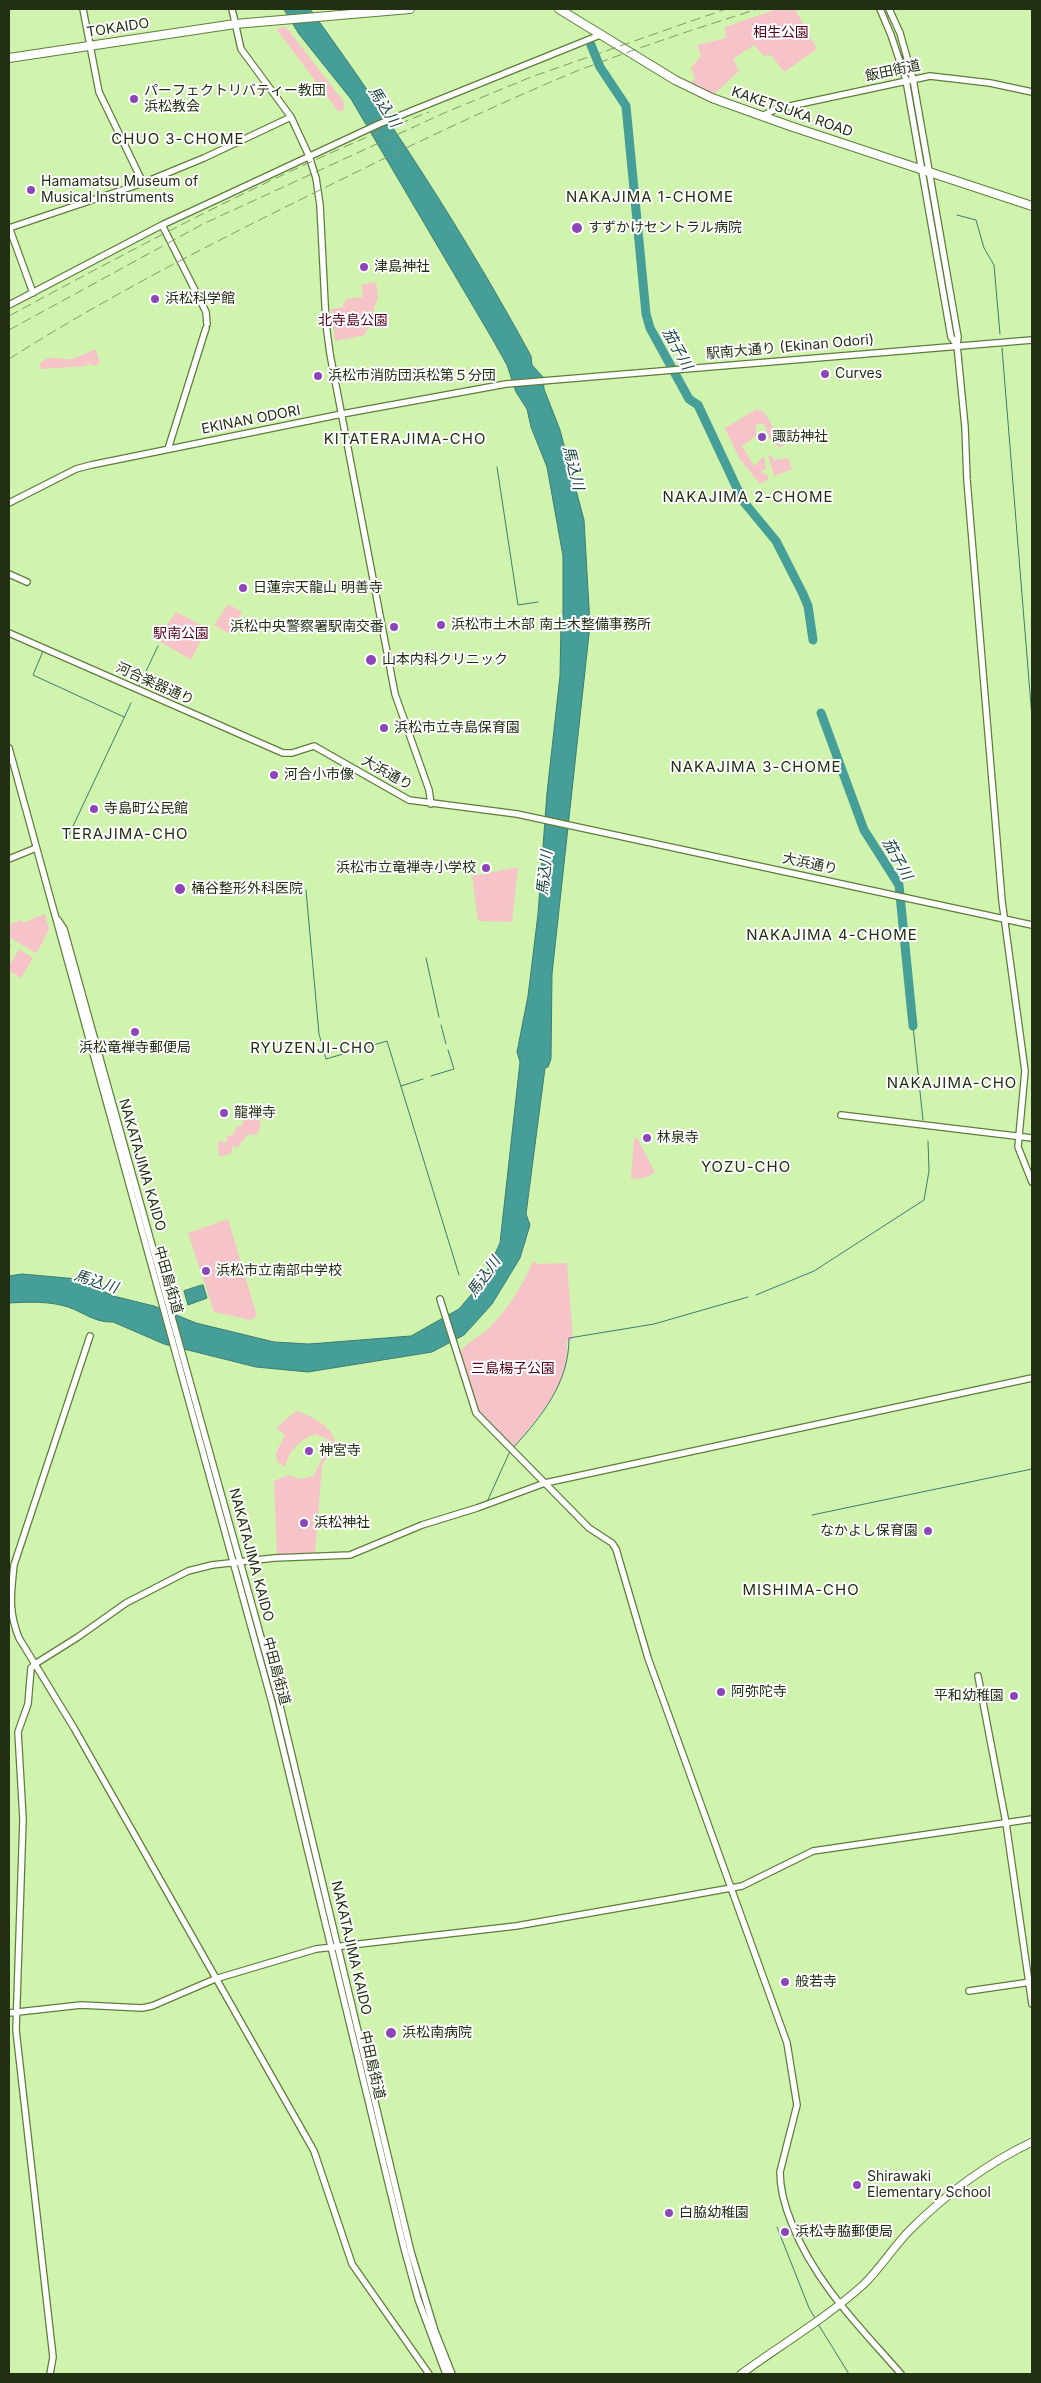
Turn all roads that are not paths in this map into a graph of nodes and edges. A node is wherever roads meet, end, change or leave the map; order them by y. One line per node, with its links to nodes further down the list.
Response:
1 (82, 9): 10 (street)
2 (232, 9): 8 (street)
3 (410, 9): 7 (highway, TOKAIDO)
4 (559, 9): 9 (highway, KAKETSUKA ROAD)
5 (880, 9): 13 (street)
6 (888, 9): 12 (street)
7 (336, 12): 8 (highway, TOKAIDO)
8 (234, 24): 10 (highway, TOKAIDO); 16 (street)
9 (600, 35): 15 (highway, KAKETSUKA ROAD); 17 (street)
10 (89, 46): 11 (highway, TOKAIDO); 20 (street)
11 (9, 58)
12 (913, 79): 13 (street, 飯田街道); 14 (street, 飯田街道); 19 (street)
13 (906, 80): 15 (street, 飯田街道); 18 (street)
14 (1032, 92)
15 (762, 116): 18 (highway, KAKETSUKA ROAD)
16 (291, 117): 17 (street); 20 (street)
17 (309, 156): 22 (street); 29 (street)
18 (920, 169): 19 (highway, KAKETSUKA ROAD); 27 (street)
19 (930, 172): 21 (highway, KAKETSUKA ROAD); 27 (street)
20 (143, 183): 23 (street)
21 (1032, 206)
22 (162, 225): 24 (street); 30 (street)
23 (9, 227): 24 (street)
24 (33, 293): 25 (street)
25 (9, 305)
26 (1032, 340): 27 (street, 駅南大通り (Ekinan Odori))
27 (957, 345): 28 (street, 駅南大通り (Ekinan Odori)); 40 (street)
28 (506, 384): 29 (street, EKINAN ODORI)
29 (342, 414): 30 (street, EKINAN ODORI); 37 (street)
30 (168, 449): 31 (street, EKINAN ODORI)
31 (9, 503)
32 (9, 574): 33 (street)
33 (27, 582)
34 (9, 633): 36 (street, 河合楽器通り)
35 (9, 748): 38 (street, NAKATAJIMA KAIDO)
36 (292, 753): 37 (street, 大浜通り)
37 (431, 804): 40 (street, 大浜通り)
38 (36, 848): 39 (street); 47 (street, NAKATAJIMA KAIDO)
39 (9, 860)
40 (1004, 919): 41 (street, 大浜通り); 43 (street)
41 (1032, 925)
42 (841, 1115): 43 (street)
43 (1019, 1136): 44 (street); 45 (street)
44 (1032, 1138)
45 (1032, 1182)
46 (441, 1302): 50 (street)
47 (165, 1304): 51 (street, 中田島街道); 51 (street, NAKATAJIMA KAIDO)
48 (90, 1336): 52 (street)
49 (1032, 1378): 50 (street)
50 (545, 1483): 51 (street); 56 (street)
51 (236, 1562): 52 (street); 57 (street, NAKATAJIMA KAIDO)
52 (35, 1664): 58 (street); 63 (street)
53 (978, 1676): 55 (street)
54 (1032, 1819): 55 (street)
55 (1006, 1823): 56 (street); 59 (street)
56 (731, 1888): 57 (street); 65 (street)
57 (334, 1946): 58 (street); 68 (street, 中田島街道); 69 (street, NAKATAJIMA KAIDO)
58 (216, 1979): 63 (street); 67 (street)
59 (1031, 1982): 60 (street); 61 (street)
60 (969, 1991)
61 (1032, 2004)
62 (9, 2013): 63 (street)
63 (16, 2013): 66 (street)
64 (1032, 2142): 65 (main road)
65 (839, 2303): 70 (main road); 71 (street)
66 (50, 2374)
67 (429, 2374)
68 (446, 2374)
69 (452, 2374)
70 (741, 2374)
71 (901, 2374)

